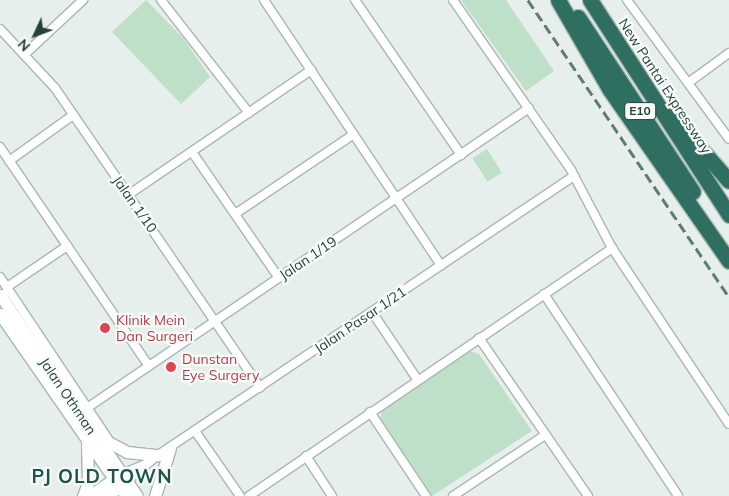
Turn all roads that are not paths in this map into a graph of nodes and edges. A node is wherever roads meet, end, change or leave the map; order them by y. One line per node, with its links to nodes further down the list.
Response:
1 (84, 0): 12 (street)
2 (162, 0): 17 (street)
3 (264, 0): 13 (street)
4 (355, 0): 23 (street)
5 (453, 0): 16 (street)
6 (558, 0): 35 (highway)
7 (567, 0): 32 (highway, E10)
8 (627, 0): 14 (street)
9 (593, 3): 15 (highway, New Pantai Expressway / E10)
10 (0, 29): 12 (street, Jalan 1/10)
11 (729, 53): 14 (street)
12 (24, 55): 18 (street, Jalan 1/10)
13 (311, 70): 17 (street); 19 (street)
14 (688, 83): 20 (street)
15 (655, 99): 26 (highway); 29 (highway, New Pantai Expressway / E10)
16 (529, 108): 23 (street, Jalan 1/19); 25 (street)
17 (249, 112): 22 (street)
18 (73, 115): 24 (street); 27 (street, Jalan 1/10)
19 (354, 134): 28 (street); 30 (street)
20 (729, 139)
21 (0, 147): 24 (street)
22 (192, 152): 27 (street); 30 (street)
23 (461, 155): 28 (street, Jalan 1/19)
24 (9, 161): 33 (street)
25 (574, 176): 34 (street); 36 (street, Jalan Pasar 1/21)
26 (729, 181)
27 (128, 195): 43 (street, Jalan 1/10)
28 (397, 198): 36 (street); 38 (street, Jalan 1/19)
29 (724, 203): 31 (highway, New Pantai Expressway / E10)
30 (235, 214): 38 (street)
31 (729, 215)
32 (729, 245)
33 (67, 246): 40 (street); 45 (street)
34 (612, 248): 39 (street); 50 (street)
35 (729, 261)
36 (441, 265): 41 (street, Jalan Pasar 1/21)
37 (0, 277): 40 (street)
38 (279, 278): 43 (street, Jalan 1/19)
39 (544, 294): 44 (street); 70 (street)
40 (4, 295): 48 (street); 53 (main road, Jalan Othman)
41 (372, 312): 46 (street); 47 (street, Jalan Pasar 1/21)
42 (0, 314): 53 (main road, Jalan Othman)
43 (215, 321): 45 (street, Jalan 1/19); 47 (street, Jalan 1/10)
44 (479, 338): 46 (street); 52 (street)
45 (149, 366): 48 (street, Jalan 1/19)
46 (417, 379): 49 (street)
47 (260, 387): 51 (street, Jalan Pasar 1/21)
48 (87, 408): 54 (street)
49 (370, 412): 57 (street); 67 (street)
50 (729, 424)
51 (195, 431): 55 (street, Jalan Pasar 1/21); 64 (street)
52 (545, 434): 68 (street); 69 (street)
53 (91, 438): 54 (main road); 58 (main road, Jalan Othman); 59 (main road)
54 (112, 444): 56 (main road)
55 (170, 448): 56 (street, Jalan Pasar 1/21); 63 (main road)
56 (158, 455): 58 (street, Jalan Pasar 1/21)
57 (306, 456): 65 (street); 66 (street)
58 (122, 484): 60 (main road); 61 (main road); 62 (main road, Jalan Othman)
59 (83, 496)
60 (89, 496)
61 (106, 496)
62 (137, 496)
63 (154, 496)
64 (240, 496)
65 (249, 496)
66 (332, 496)
67 (426, 496)
68 (453, 496)
69 (588, 496)
70 (678, 496)

